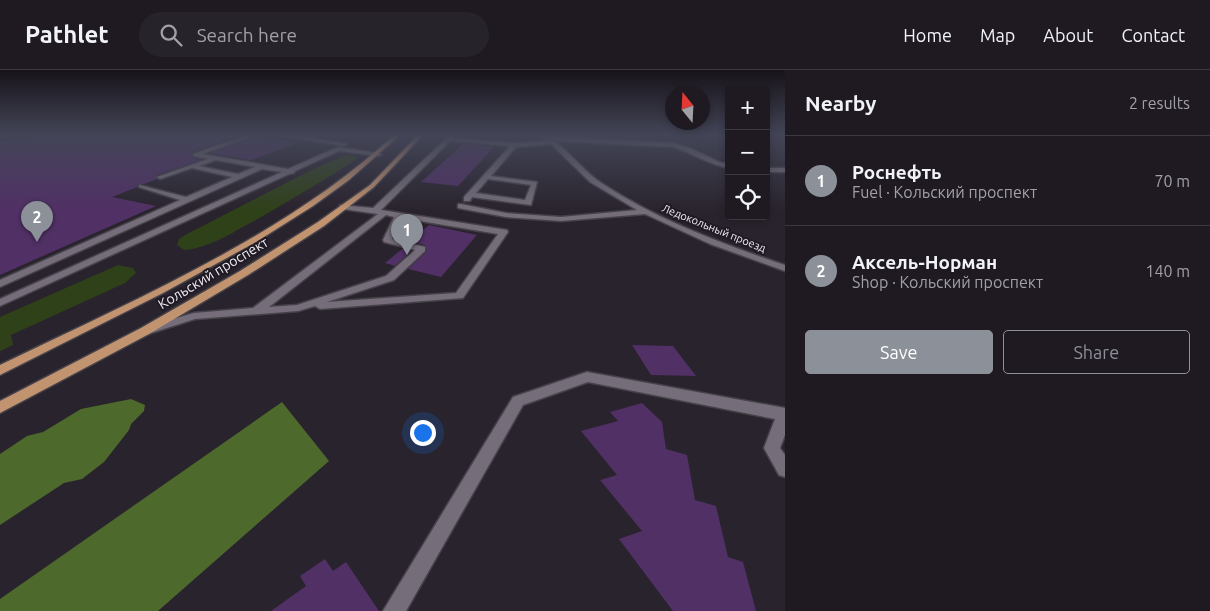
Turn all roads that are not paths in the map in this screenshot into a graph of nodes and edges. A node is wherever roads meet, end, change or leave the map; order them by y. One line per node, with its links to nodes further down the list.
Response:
1 (209, 160): 11 (street)
2 (229, 160): 12 (street)
3 (315, 160): 15 (street)
4 (372, 160): 33 (main road, Кольский проспект)
5 (397, 160): 22 (main road, Кольский проспект)
6 (429, 160): 23 (street)
7 (501, 160): 18 (street)
8 (570, 160): 24 (street, Ледокольный проезд)
9 (710, 160): 10 (street)
10 (725, 165)
11 (191, 166): 16 (street); 17 (street)
12 (261, 166): 15 (street); 16 (street)
13 (770, 170): 14 (street)
14 (785, 170)
15 (292, 172): 29 (street)
16 (239, 176): 21 (street)
17 (160, 177)
18 (486, 177): 20 (street); 20 (street)
19 (141, 186): 21 (street)
20 (471, 195): 25 (street)
21 (185, 199): 28 (street)
22 (343, 207): 23 (street); 32 (main road, Кольский проспект)
23 (379, 212): 26 (street); 31 (street)
24 (645, 212): 25 (street); 27 (street, Ледокольный проезд)
25 (454, 214): 26 (street); 30 (street)
26 (399, 215): 30 (street)
27 (785, 268)
28 (0, 284)
29 (0, 303)
30 (298, 308): 31 (street)
31 (256, 311): 32 (street)
32 (145, 331): 34 (main road, Кольский проспект)
33 (0, 370)
34 (0, 408)
35 (784, 414): 36 (street); 37 (street)
36 (785, 470)
37 (394, 611)

